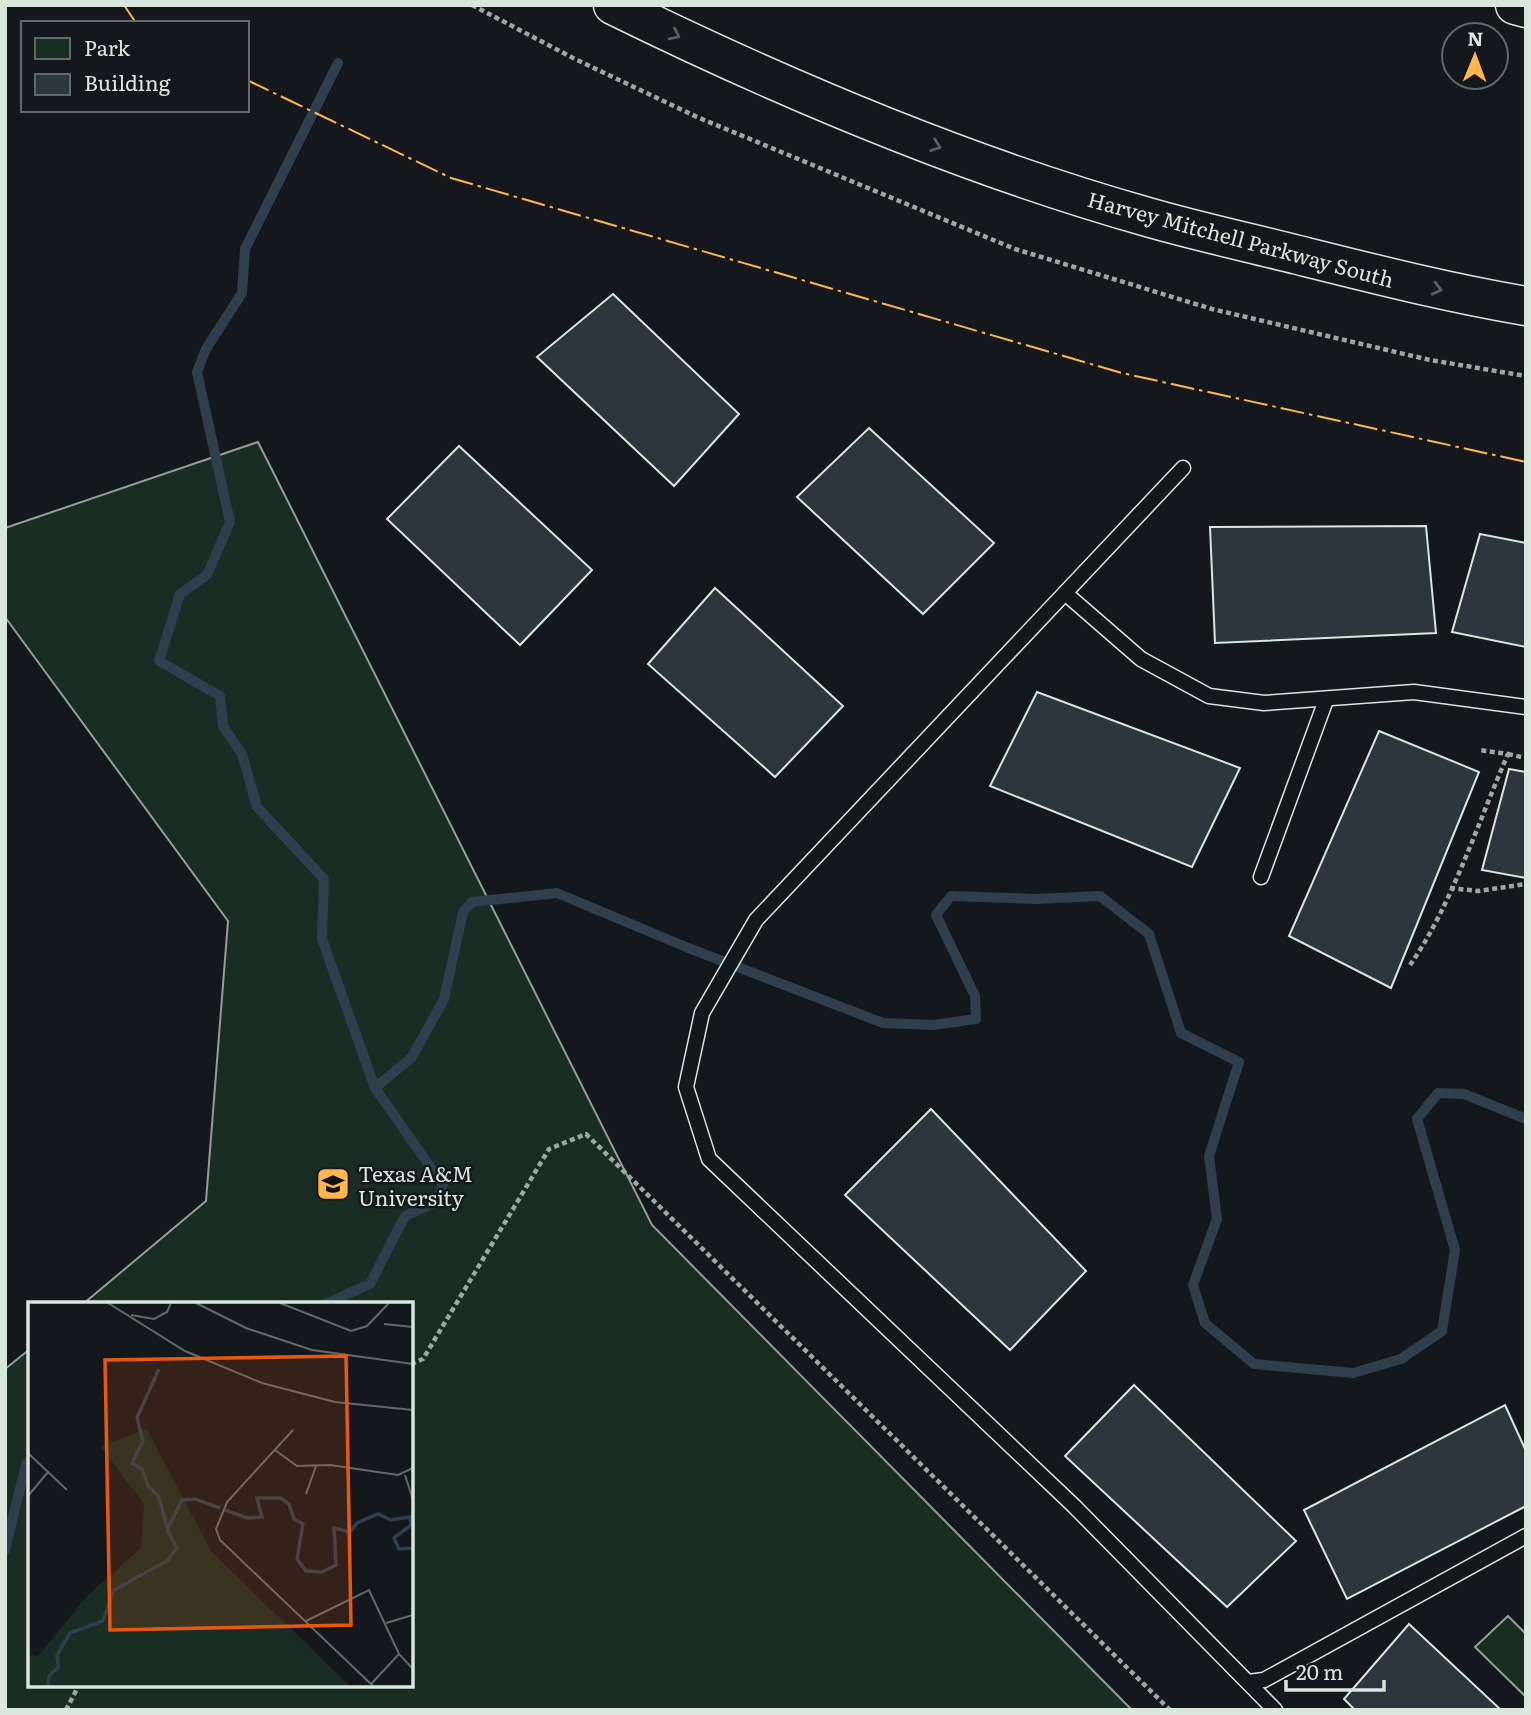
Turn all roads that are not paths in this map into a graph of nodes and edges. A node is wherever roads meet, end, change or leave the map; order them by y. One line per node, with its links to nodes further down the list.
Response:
1 (613, 5): 4 (highway, Harvey Mitchell Parkway South, one-way to 4)
2 (1516, 5): 3 (highway)
3 (1526, 8)
4 (1526, 306)
5 (1183, 468): 6 (lane)
6 (1065, 593): 7 (lane); 11 (lane)
7 (1326, 700): 8 (lane); 9 (lane)
8 (1526, 707)
9 (1261, 877)
10 (1526, 1536): 11 (lane)
11 (1248, 1682): 12 (lane)
12 (1275, 1710)

